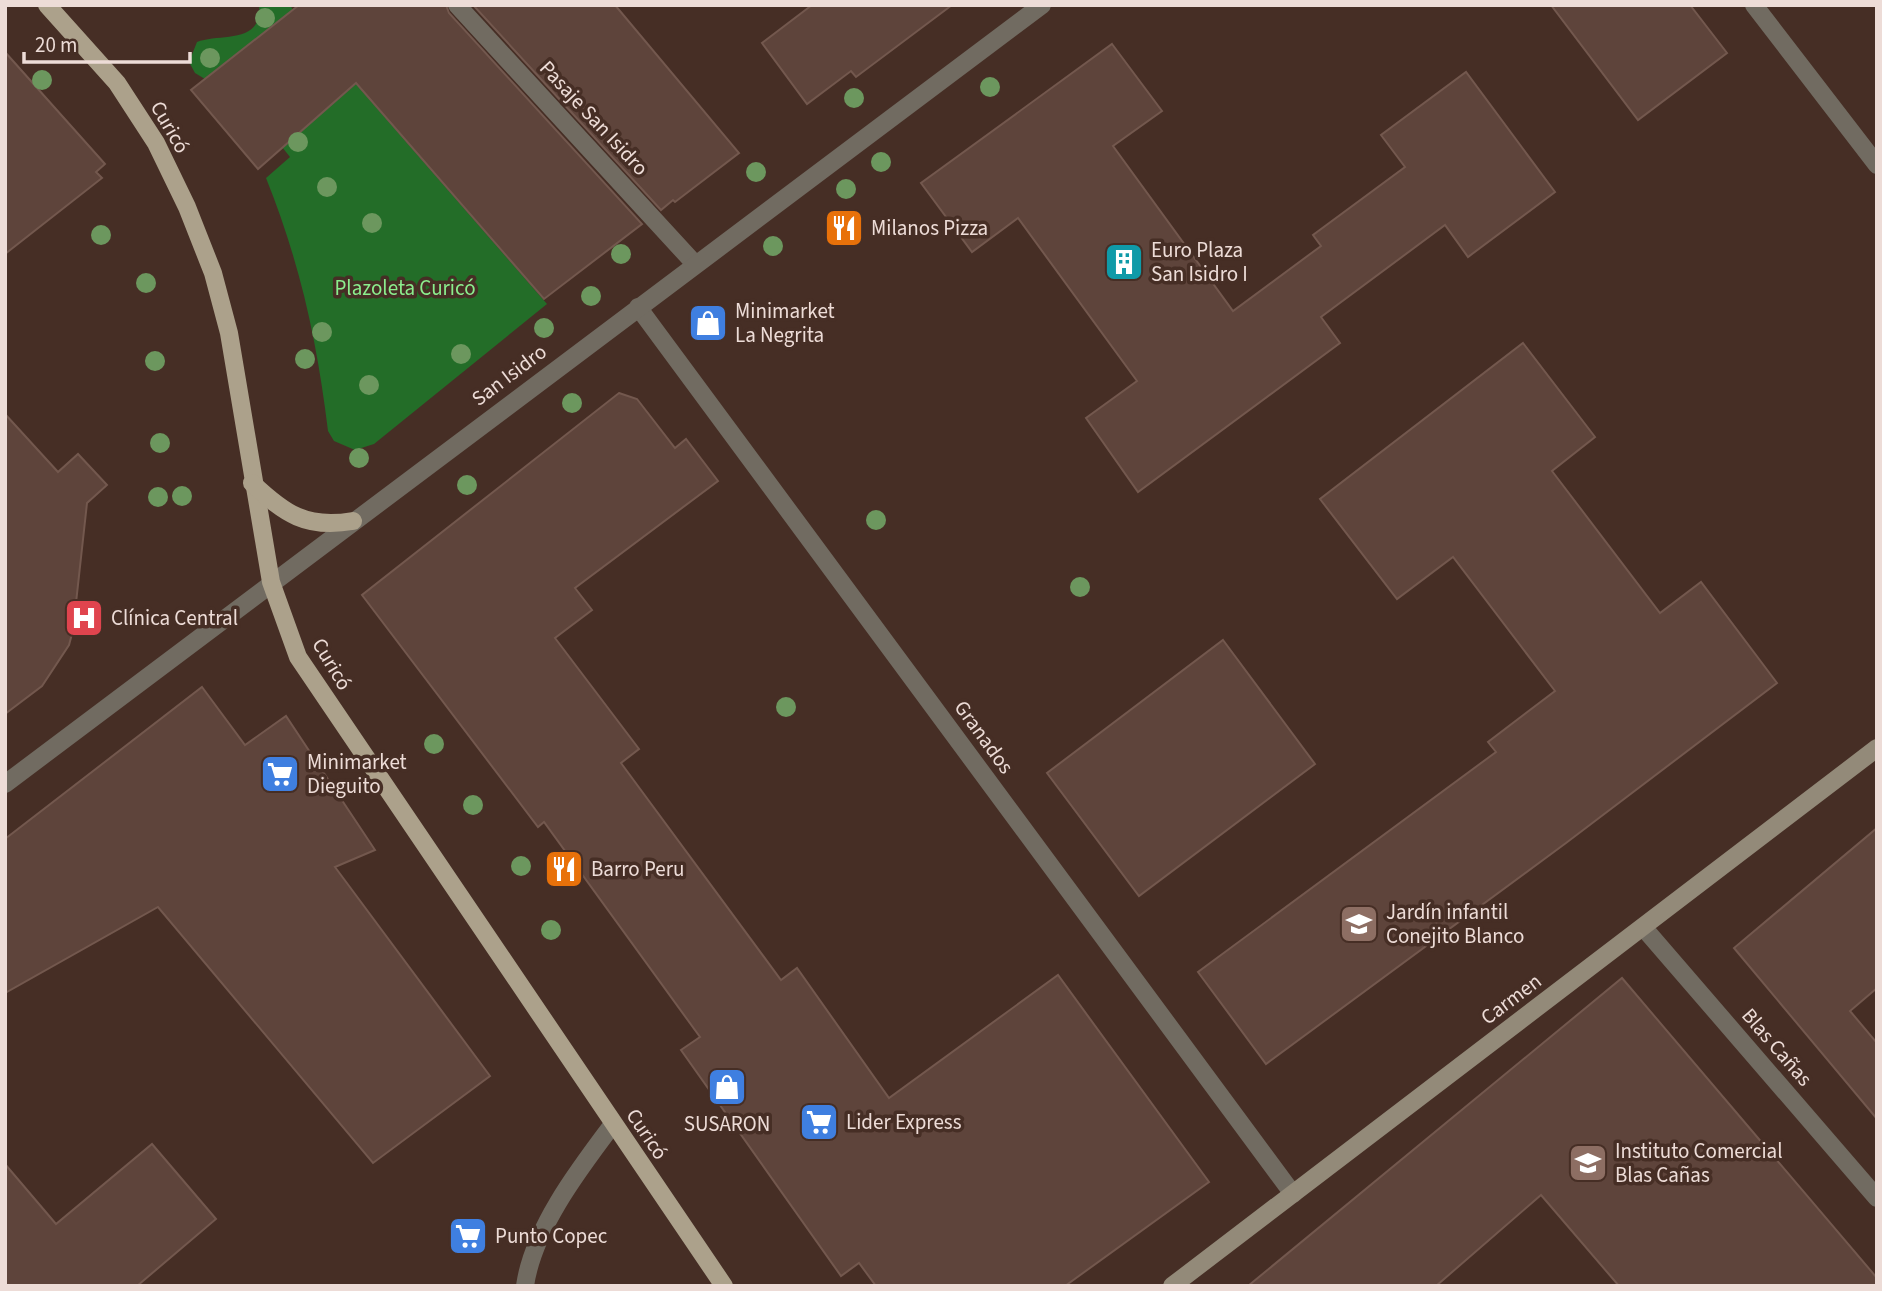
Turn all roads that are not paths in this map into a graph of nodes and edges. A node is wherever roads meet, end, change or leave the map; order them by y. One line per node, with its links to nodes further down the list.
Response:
1 (47, 5): 8 (main road, Curicó)
2 (457, 5): 6 (street, Pasaje San Isidro)
3 (1042, 5): 6 (street, San Isidro)
4 (1754, 5): 5 (street)
5 (1877, 165)
6 (695, 264): 7 (street, San Isidro)
7 (638, 307): 9 (street, San Isidro); 15 (street, Granados)
8 (252, 483): 9 (main road); 10 (main road, Curicó)
9 (353, 521): 10 (street, San Isidro)
10 (271, 582): 12 (street, San Isidro); 14 (main road, Curicó)
11 (1877, 748): 13 (main road, Carmen)
12 (5, 784)
13 (1643, 927): 15 (main road, Carmen); 16 (street, Blas Cañas)
14 (613, 1124): 17 (street); 18 (main road, Curicó)
15 (1293, 1194): 19 (main road, Carmen)
16 (1877, 1198)
17 (525, 1286)
18 (724, 1286)
19 (1172, 1286)

